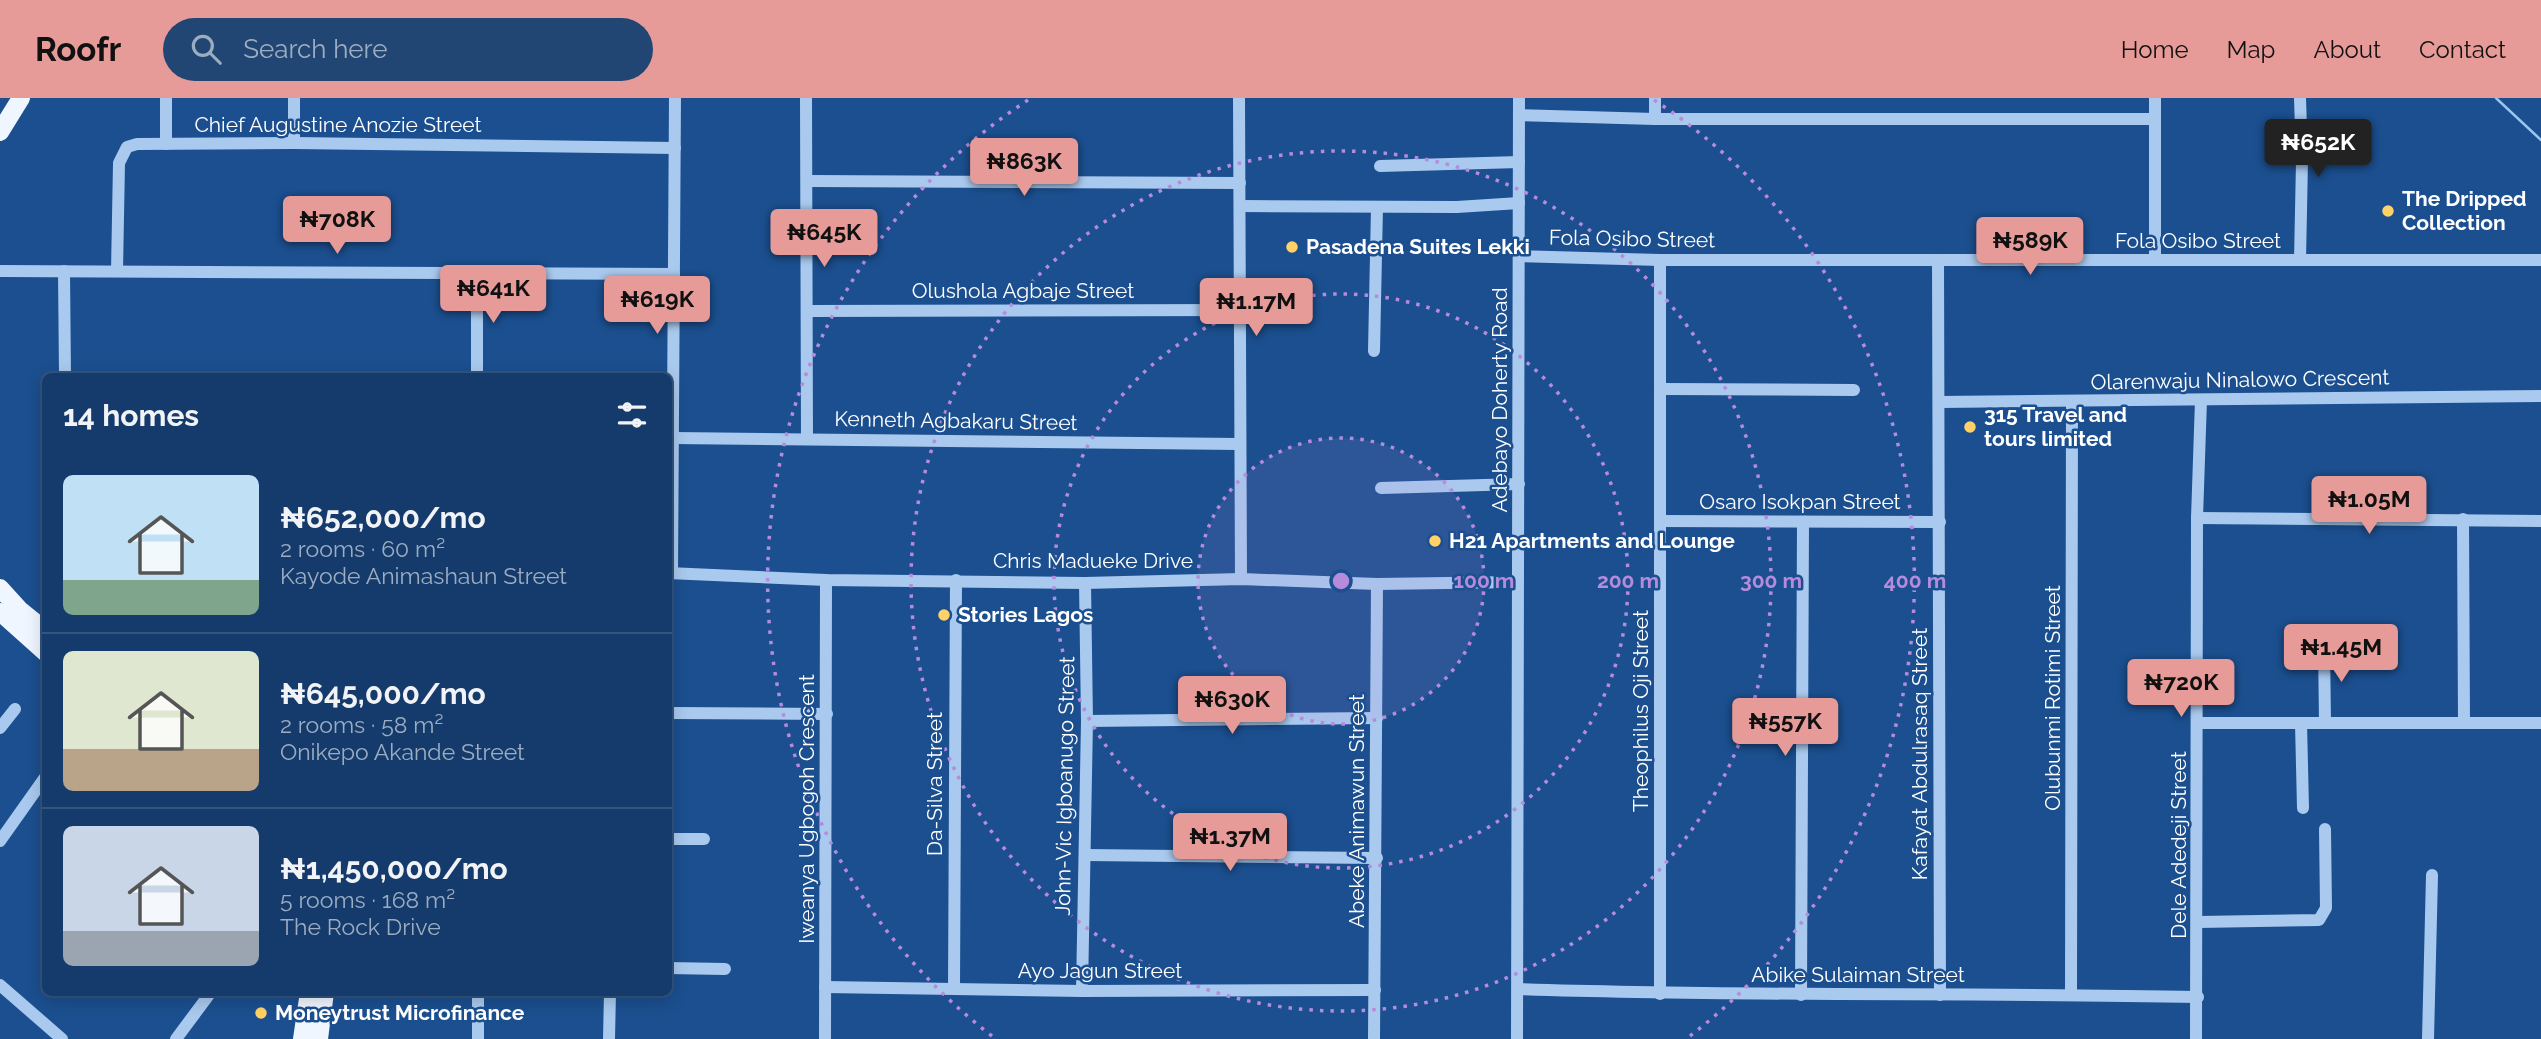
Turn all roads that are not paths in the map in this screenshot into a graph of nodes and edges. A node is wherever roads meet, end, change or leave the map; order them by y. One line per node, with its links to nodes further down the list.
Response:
1 (21, 98): 14 (main road)
2 (166, 98): 16 (street)
3 (294, 98): 15 (street)
4 (675, 98): 17 (street)
5 (806, 98): 20 (street)
6 (1239, 98): 21 (street)
7 (1520, 98): 11 (street, Adebayo Doherty Road)
8 (1655, 98): 12 (street)
9 (2155, 98): 13 (street)
10 (2300, 98): 29 (street)
11 (1520, 115): 12 (street); 18 (street, Adebayo Doherty Road)
12 (1655, 119): 13 (street)
13 (2155, 119): 28 (street)
14 (0, 132)
15 (294, 143): 16 (street, Chief Augustine Anozie Street); 17 (street, Chief Augustine Anozie Street)
16 (166, 144): 33 (street, Chief Augustine Anozie Street)
17 (675, 148): 35 (street)
18 (1520, 162): 19 (street); 22 (street, Adebayo Doherty Road)
19 (1380, 166)
20 (808, 181): 21 (street); 37 (street)
21 (1240, 183): 23 (street)
22 (1520, 203): 24 (street); 25 (street, Adebayo Doherty Road)
23 (1240, 206): 24 (street); 36 (street)
24 (1377, 207): 38 (street)
25 (1519, 256): 26 (street, Fola Osibo Street); 51 (street, Adebayo Doherty Road)
26 (1660, 260): 27 (street, Fola Osibo Street); 41 (street, Theophilus Oji Street)
27 (1938, 260): 28 (street, Fola Osibo Street); 46 (street, Kafayat Abdulrasaq Street)
28 (2155, 260): 29 (street, Fola Osibo Street)
29 (2300, 260): 30 (street, Fola Osibo Street)
30 (2541, 260)
31 (0, 271): 32 (street)
32 (64, 271): 33 (street); 39 (street)
33 (117, 271): 34 (street)
34 (477, 273): 35 (street); 40 (street)
35 (674, 274): 47 (street)
36 (1240, 310): 37 (street, Olushola Agbaje Street); 49 (street)
37 (807, 311): 48 (street)
38 (1374, 351)
39 (65, 373)
40 (477, 373)
41 (1661, 389): 42 (street); 55 (street, Theophilus Oji Street)
42 (1854, 390)
43 (2541, 396): 44 (street, Olarenwaju Ninalowo Crescent)
44 (2201, 400): 45 (street, Olarenwaju Ninalowo Crescent); 53 (street, Dele Adedeji Street)
45 (2072, 401): 46 (street, Olarenwaju Ninalowo Crescent); 103 (street, Olubunmi Rotimi Street)
46 (1940, 402): 58 (street, Kafayat Abdulrasaq Street)
47 (673, 438): 48 (street, Kenneth Agbakaru Street); 50 (street)
48 (807, 439): 49 (street, Kenneth Agbakaru Street)
49 (1239, 443): 60 (street)
50 (672, 483)
51 (1519, 484): 52 (street); 63 (street, Adebayo Doherty Road)
52 (1381, 488)
53 (2197, 518): 54 (street); 76 (street, Dele Adedeji Street)
54 (2463, 519): 57 (street); 79 (street)
55 (1660, 521): 56 (street, Osaro Isokpan Street); 102 (street, Theophilus Oji Street)
56 (1803, 521): 58 (street, Osaro Isokpan Street); 104 (street)
57 (2541, 521)
58 (1940, 522): 105 (street, Kafayat Abdulrasaq Street)
59 (672, 573): 61 (street, Chris Madueke Drive)
60 (1241, 579): 64 (street, Chris Madueke Drive); 65 (street, Chris Madueke Drive)
61 (826, 580): 62 (street, Chris Madueke Drive); 73 (street, Iweanya Ugbogoh Crescent)
62 (956, 580): 64 (street, Chris Madueke Drive); 98 (street, Da-Silva Street)
63 (1518, 582): 65 (street, Chris Madueke Drive); 99 (street, Adebayo Doherty Road)
64 (1085, 583): 75 (street, John-Vic Igboanugo Street)
65 (1377, 584): 74 (street, Abeke Animawun Street)
66 (0, 588): 68 (main road)
67 (1, 614): 70 (main road)
68 (42, 628)
69 (2324, 645): 78 (street)
70 (42, 650)
71 (15, 709): 81 (street)
72 (672, 713): 73 (street)
73 (827, 714): 97 (street, Iweanya Ugbogoh Crescent)
74 (1377, 718): 75 (street); 91 (street, Abeke Animawun Street)
75 (1087, 721): 90 (street, John-Vic Igboanugo Street)
76 (2198, 723): 77 (street); 93 (street, Dele Adedeji Street)
77 (2301, 723): 78 (street); 85 (street)
78 (2325, 723): 79 (street)
79 (2464, 723): 80 (street)
80 (2541, 723)
81 (0, 728)
82 (42, 782): 83 (street)
83 (34, 793): 84 (street); 89 (street)
84 (42, 799)
85 (2303, 808)
86 (2325, 829): 93 (street)
87 (672, 839): 88 (street)
88 (704, 839)
89 (0, 841)
90 (1085, 855): 91 (street); 100 (street, John-Vic Igboanugo Street)
91 (1377, 858): 101 (street, Abeke Animawun Street)
92 (2432, 875): 122 (street)
93 (2198, 922): 111 (street, Dele Adedeji Street)
94 (672, 968): 95 (street)
95 (725, 969)
96 (0, 985): 112 (street)
97 (825, 987): 98 (street, Ayo Jagun Street); 118 (street, Iweanya Ugbogoh Crescent)
98 (954, 989): 100 (street, Ayo Jagun Street)
99 (1518, 989): 102 (street, Abike Sulaiman Street); 120 (street, Adebayo Doherty Road)
100 (1082, 990): 101 (street, Ayo Jagun Street)
101 (1375, 990): 119 (street, Abeke Animawun Street)
102 (1660, 994): 104 (street, Abike Sulaiman Street)
103 (2071, 994): 105 (street, Abike Sulaiman Street); 111 (street, Abike Sulaiman Street)
104 (1801, 995): 105 (street, Abike Sulaiman Street)
105 (1940, 995)
106 (208, 996): 113 (street)
107 (308, 996): 114 (main road)
108 (324, 996): 115 (main road)
109 (478, 996): 116 (street)
110 (610, 996): 117 (street)
111 (2198, 997): 121 (street, Dele Adedeji Street)
112 (62, 1039)
113 (176, 1039)
114 (302, 1039)
115 (319, 1039)
116 (478, 1039)
117 (609, 1039)
118 (825, 1039)
119 (1374, 1039)
120 (1517, 1039)
121 (2196, 1039)
122 (2428, 1039)

